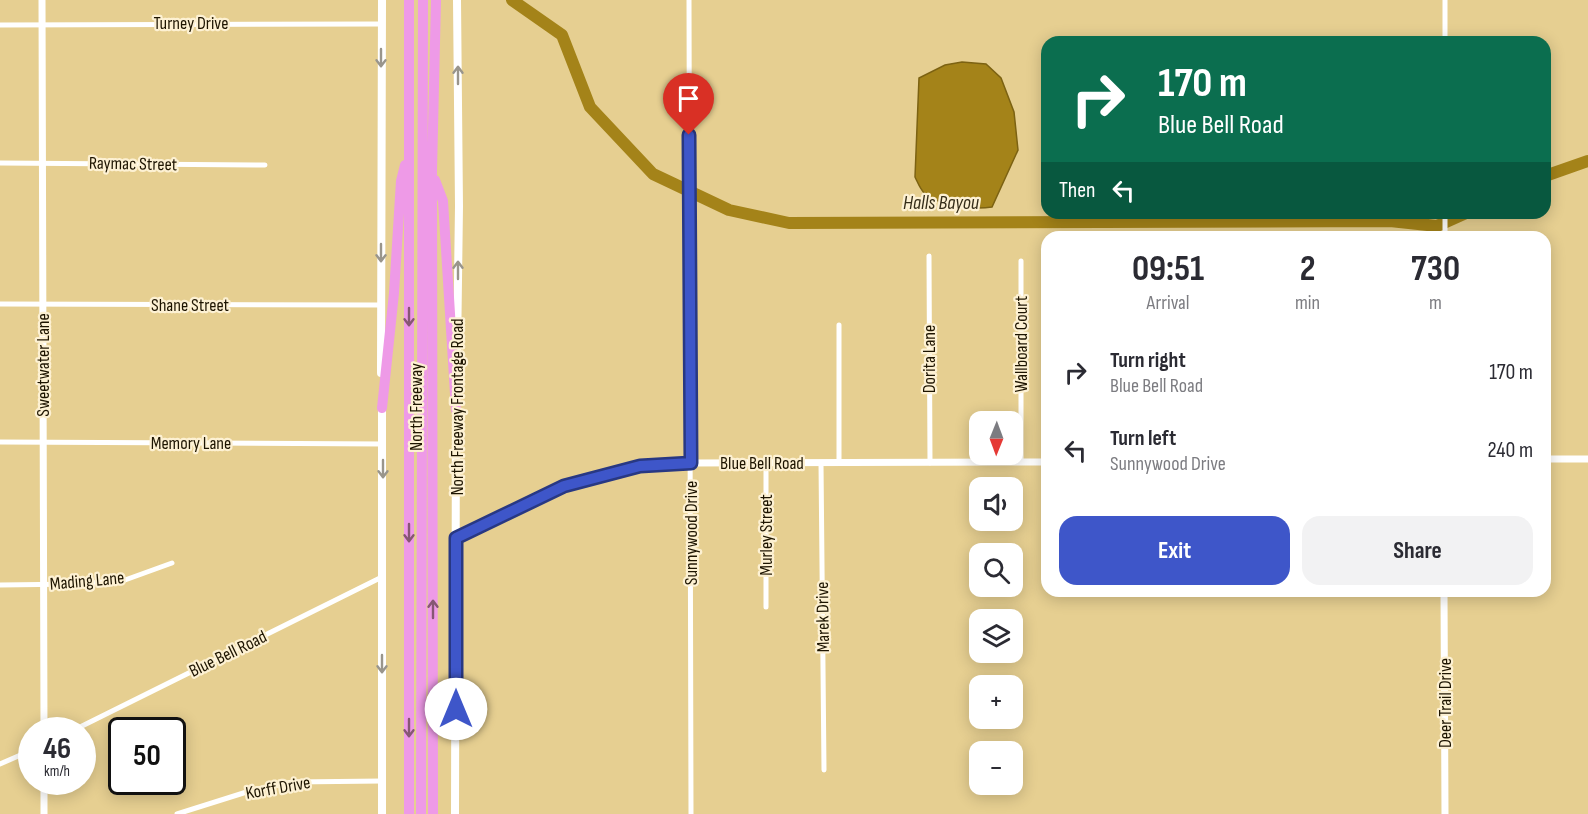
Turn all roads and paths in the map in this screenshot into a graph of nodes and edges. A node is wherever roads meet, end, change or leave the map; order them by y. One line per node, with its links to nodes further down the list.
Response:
1 (42, 0): 9 (street, Sweetwater Lane)
2 (382, 0): 10 (main road)
3 (409, 0): 13 (highway, North Freeway)
4 (423, 0): 58 (highway, North Freeway)
5 (436, 0): 17 (highway, North Freeway)
6 (457, 0): 25 (main road, North Freeway Frontage Road, one-way to 6)
7 (689, 0): 34 (street, Sunnywood Drive)
8 (1445, 0): 12 (street)
9 (42, 24): 10 (street, Turney Drive); 11 (street, Turney Drive); 15 (street, Sweetwater Lane)
10 (382, 24): 22 (main road, one-way to 22)
11 (0, 25)
12 (1445, 36)
13 (409, 154): 24 (highway); 57 (highway, North Freeway, one-way to 57)
14 (0, 163): 15 (street, Raymac Street)
15 (42, 163): 16 (street, Raymac Street); 21 (street, Sweetwater Lane)
16 (265, 165)
17 (432, 171): 25 (highway); 59 (highway, North Freeway, one-way to 17)
18 (929, 256): 38 (street, Dorita Lane)
19 (1021, 261): 26 (street, Wallboard Court)
20 (0, 304): 21 (street, Shane Street)
21 (43, 304): 22 (street, Shane Street); 28 (street, Sweetwater Lane)
22 (380, 304): 24 (main road)
23 (839, 325): 37 (street)
24 (382, 408): 29 (main road)
25 (456, 410): 40 (main road, North Freeway Frontage Road)
26 (1022, 411)
27 (0, 442): 28 (street, Memory Lane)
28 (43, 442): 29 (street, Memory Lane); 44 (street, Sweetwater Lane)
29 (383, 444): 42 (main road, one-way to 42)
30 (1551, 459): 31 (street)
31 (1588, 459)
32 (1023, 462): 33 (street, Blue Bell Road)
33 (1041, 462)
34 (691, 463): 35 (street, Blue Bell Road); 40 (street, Blue Bell Road); 61 (street, Sunnywood Drive)
35 (766, 463): 36 (street, Blue Bell Road); 46 (street, Murley Street)
36 (821, 463): 37 (street, Blue Bell Road); 51 (street, Marek Drive)
37 (839, 463): 38 (street, Blue Bell Road)
38 (930, 463): 39 (street, Blue Bell Road)
39 (969, 463)
40 (456, 538): 60 (main road, North Freeway Frontage Road)
41 (172, 563): 44 (street, Mading Lane)
42 (382, 577): 48 (street, Blue Bell Road); 52 (main road, one-way to 52)
43 (0, 585): 44 (street, Mading Lane)
44 (44, 585): 47 (street, Sweetwater Lane)
45 (1444, 597): 62 (street, Deer Trail Drive)
46 (766, 607)
47 (44, 717)
48 (96, 719)
49 (18, 756): 50 (street)
50 (0, 764)
51 (824, 770)
52 (382, 781): 55 (street, Korff Drive); 56 (main road)
53 (44, 795): 54 (street)
54 (44, 814)
55 (177, 814)
56 (382, 814)
57 (409, 814)
58 (421, 814)
59 (433, 814)
60 (455, 814)
61 (691, 814)
62 (1445, 814)

